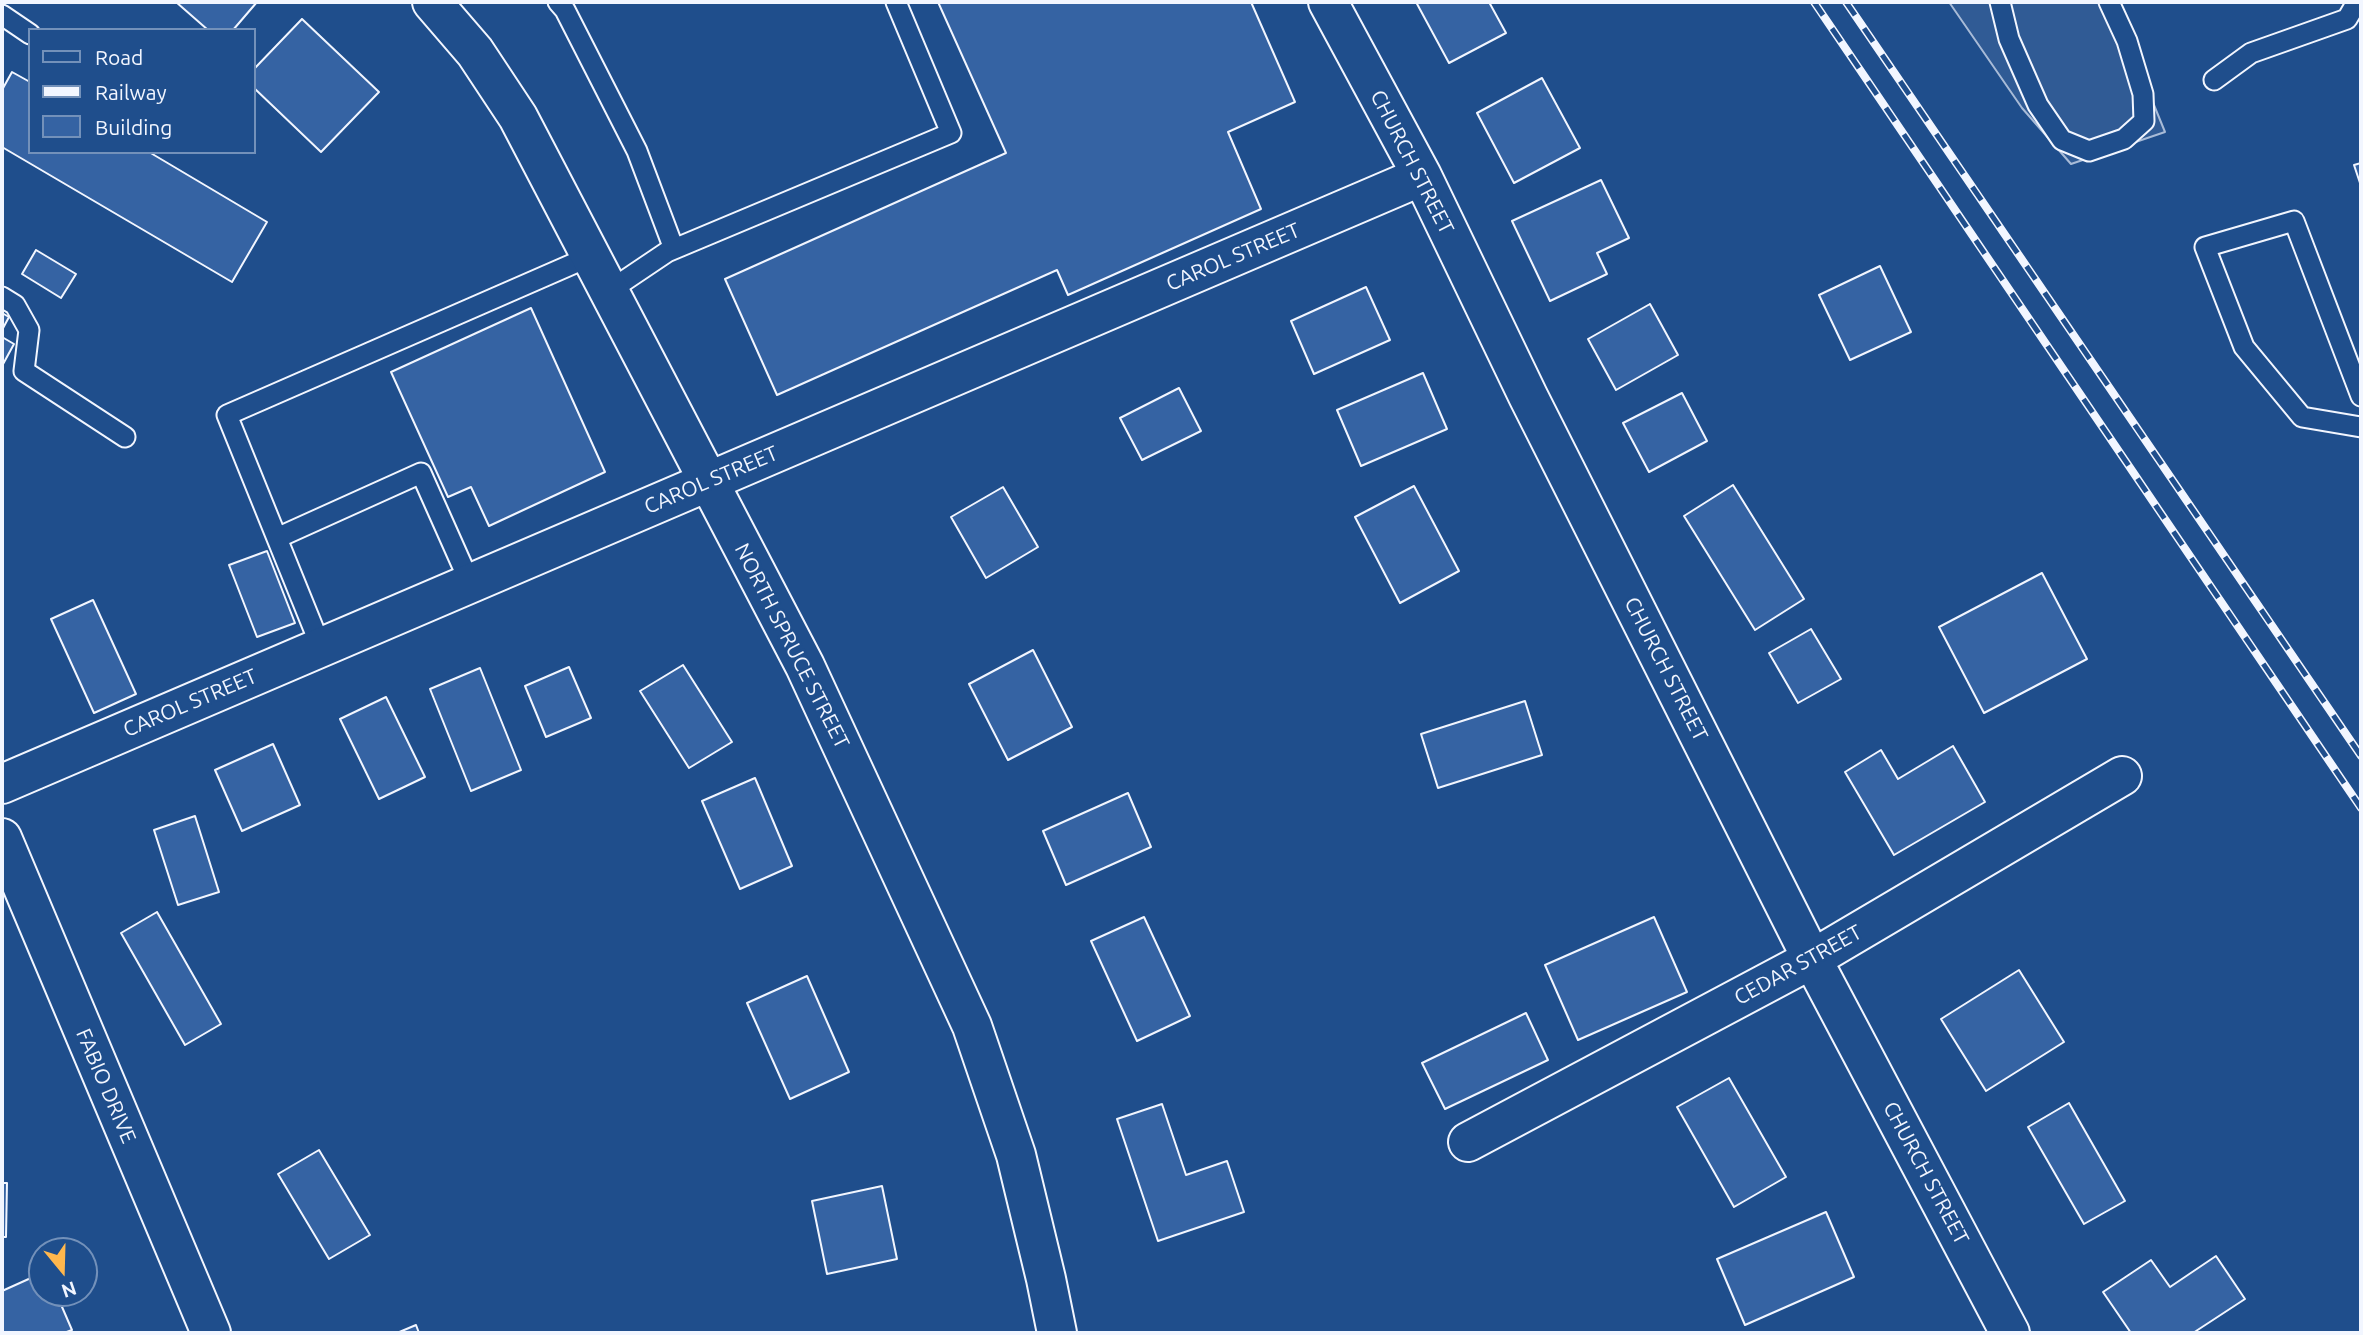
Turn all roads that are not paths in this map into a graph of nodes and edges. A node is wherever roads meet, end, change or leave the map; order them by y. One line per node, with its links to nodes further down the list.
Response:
1 (432, 2): 13 (street, NORTH SPRUCE STREET)
2 (558, 2): 12 (lane)
3 (896, 2): 12 (lane)
4 (1328, 2): 11 (street, CHURCH STREET)
5 (2000, 2): 6 (lane)
6 (2109, 2)
7 (2357, 2): 10 (lane)
8 (2, 15): 9 (lane)
9 (28, 33)
10 (2214, 80)
11 (1422, 176): 19 (street, CAROL STREET); 26 (street, CHURCH STREET)
12 (674, 249): 14 (lane)
13 (591, 256): 14 (street, NORTH SPRUCE STREET); 20 (lane)
14 (609, 290): 19 (street, NORTH SPRUCE STREET)
15 (2, 298): 18 (lane)
16 (2361, 396): 17 (lane)
17 (2361, 427)
18 (125, 437)
19 (708, 481): 21 (street, CAROL STREET); 29 (street, NORTH SPRUCE STREET)
20 (277, 538): 21 (lane); 22 (lane)
21 (470, 583): 22 (street, CAROL STREET)
22 (321, 647): 24 (street, CAROL STREET)
23 (2122, 776): 26 (street, CEDAR STREET)
24 (2, 784)
25 (2, 838): 28 (street, FABIO DRIVE)
26 (1812, 959): 27 (street, CEDAR STREET); 30 (street, CHURCH STREET)
27 (1468, 1142)
28 (211, 1333)
29 (1057, 1333)
30 (2010, 1333)

